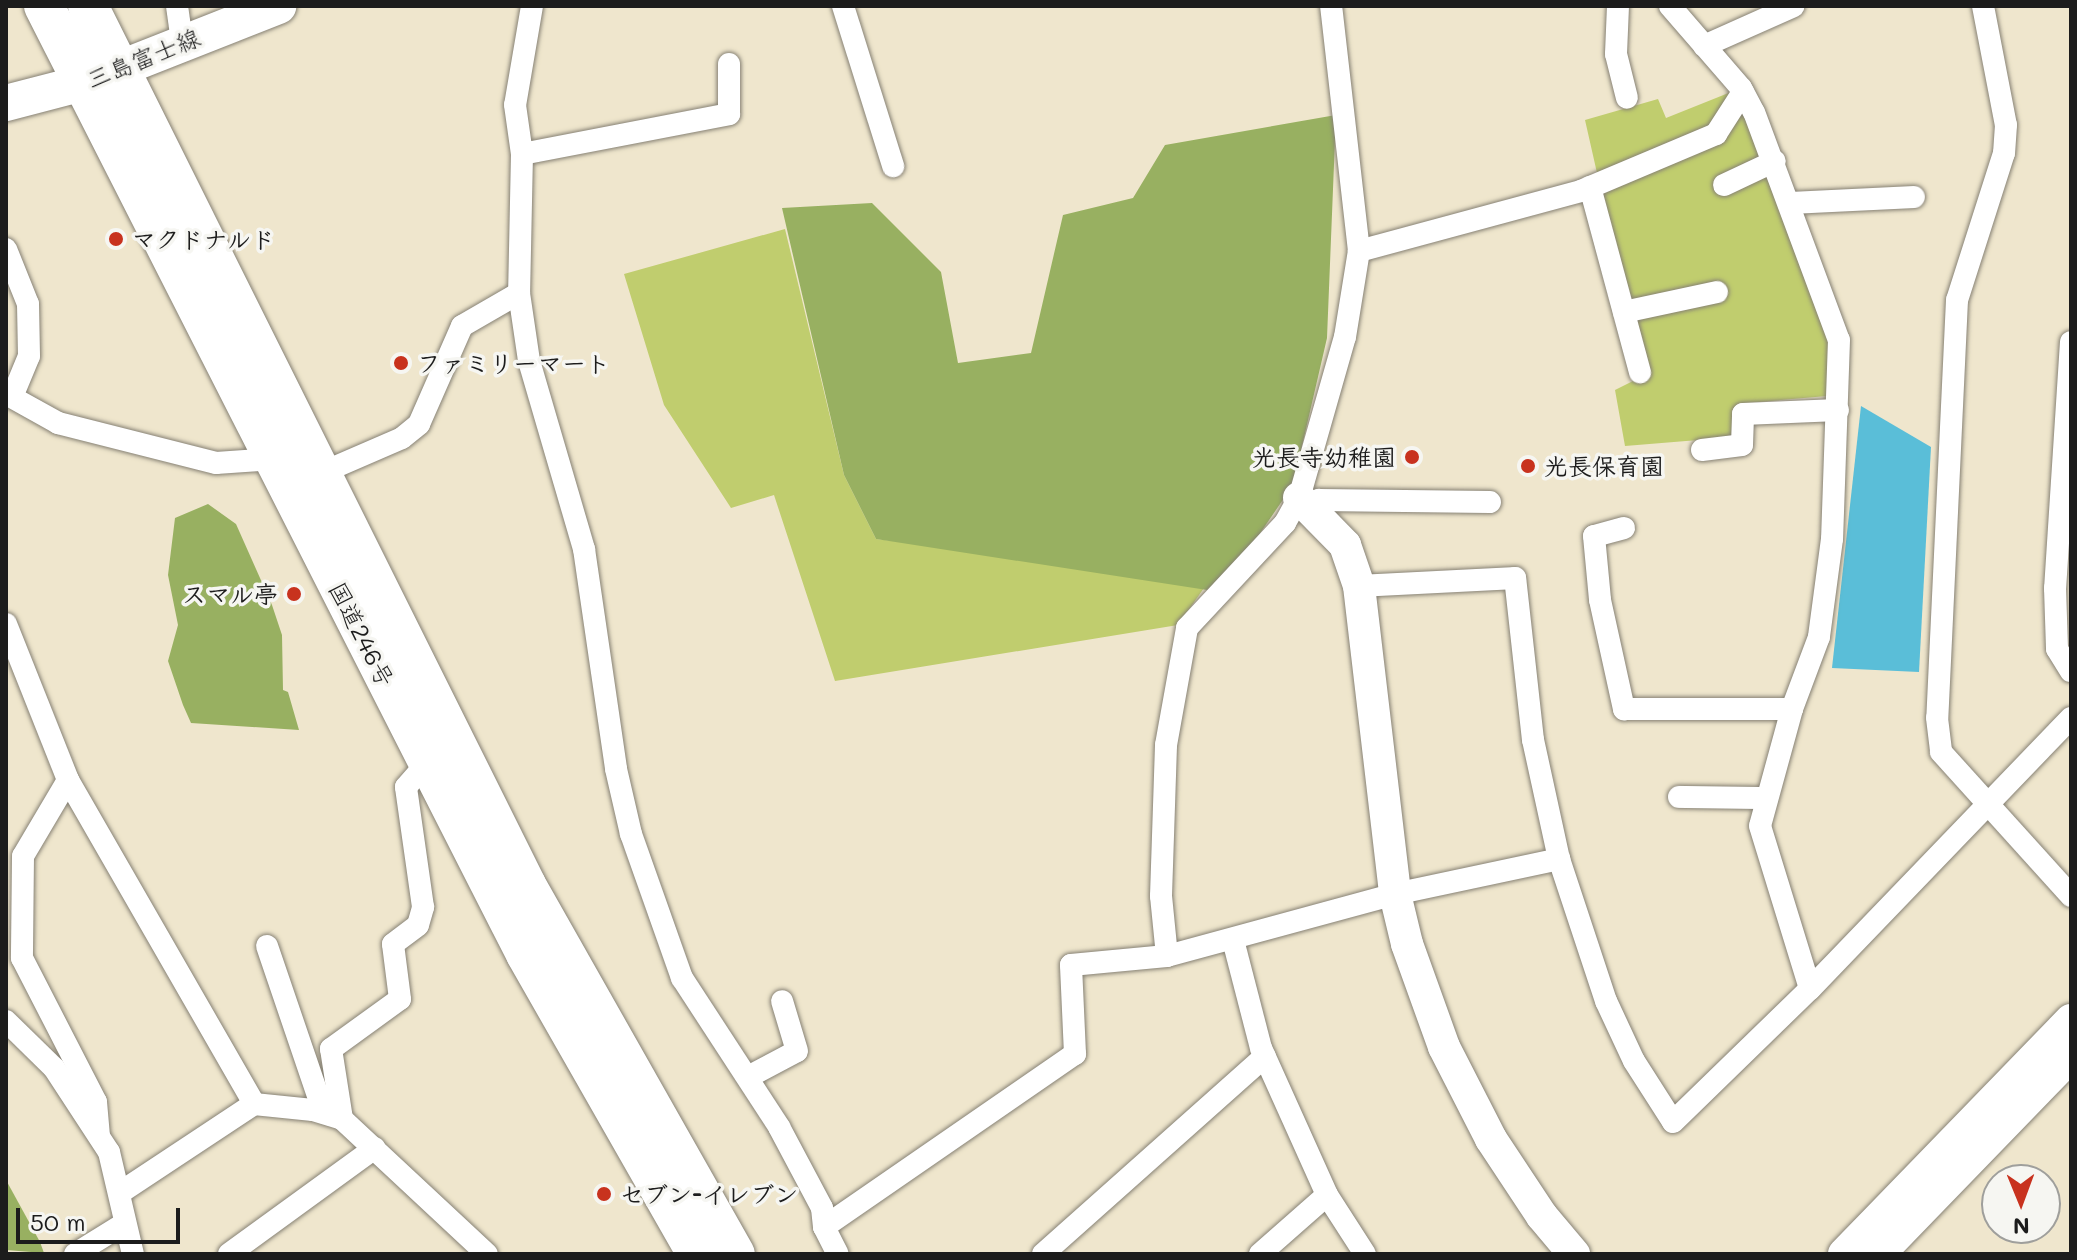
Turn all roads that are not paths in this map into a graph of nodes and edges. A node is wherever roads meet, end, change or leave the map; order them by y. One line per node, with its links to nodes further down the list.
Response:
1 (44, 6): 15 (highway, 国道246号)
2 (88, 6): 15 (highway, 国道246号)
3 (177, 6): 12 (street)
4 (278, 6): 12 (main road, 三島富士線)
5 (532, 6): 19 (street)
6 (843, 6): 21 (street)
7 (1331, 6): 27 (street)
8 (1618, 6): 17 (street)
9 (1670, 6): 13 (street)
10 (1794, 6): 13 (street)
11 (1983, 6): 51 (street)
12 (182, 42): 15 (main road, 三島富士線)
13 (1704, 46): 16 (street)
14 (729, 64): 19 (street)
15 (101, 76): 18 (main road, 三島富士線); 36 (highway, 国道246号); 37 (highway, 国道246号)
16 (1743, 92): 20 (street); 23 (street)
17 (1627, 98)
18 (6, 103)
19 (522, 154): 29 (street)
20 (1775, 161): 22 (street); 25 (street)
21 (893, 166)
22 (1724, 185)
23 (1590, 187): 27 (street); 30 (street)
24 (1914, 197): 25 (street)
25 (1791, 203): 34 (street)
26 (6, 249): 33 (street)
27 (1359, 251): 39 (street)
28 (1717, 292): 30 (street)
29 (519, 293): 37 (street); 64 (street)
30 (1624, 312): 32 (street)
31 (2071, 342): 41 (street)
32 (1640, 372)
33 (9, 395): 36 (street)
34 (1838, 410): 35 (street); 45 (street)
35 (1702, 450)
36 (274, 459): 47 (highway, 国道246号)
37 (319, 474): 78 (highway, 国道246号)
38 (1490, 502): 39 (street)
39 (1307, 505): 42 (street); 57 (street)
40 (1624, 528): 45 (street)
41 (2064, 554): 44 (street)
42 (1359, 586): 52 (street); 53 (street)
43 (6, 624): 48 (street)
44 (2071, 671)
45 (1792, 709): 50 (street)
46 (2071, 718): 51 (street)
47 (427, 763): 66 (street); 77 (highway, 国道246号)
48 (68, 780): 65 (street); 67 (street)
49 (1679, 797): 50 (street)
50 (1767, 798): 58 (street)
51 (1986, 807): 54 (street); 58 (street)
52 (1559, 859): 53 (street); 58 (street)
53 (1395, 894): 55 (street); 83 (street)
54 (2071, 896)
55 (1233, 940): 57 (street); 62 (street)
56 (267, 946): 66 (street)
57 (1167, 956): 72 (street)
58 (1810, 989)
59 (782, 1001): 64 (street)
60 (2071, 1020): 84 (street)
61 (6, 1021): 67 (street)
62 (1265, 1056): 70 (street); 80 (street)
63 (2071, 1056): 85 (street)
64 (748, 1077): 72 (street)
65 (254, 1104): 66 (street); 69 (street)
66 (333, 1116): 68 (street)
67 (99, 1134): 69 (street)
68 (375, 1148): 75 (street); 76 (street)
69 (121, 1192): 71 (street)
70 (1327, 1195): 81 (street); 82 (street)
71 (122, 1225): 73 (street); 74 (street)
72 (824, 1227): 79 (street)
73 (75, 1254)
74 (133, 1254)
75 (229, 1254)
76 (487, 1254)
77 (697, 1254)
78 (735, 1254)
79 (838, 1254)
80 (1043, 1254)
81 (1260, 1254)
82 (1365, 1254)
83 (1574, 1254)
84 (1844, 1254)
85 (1879, 1254)

